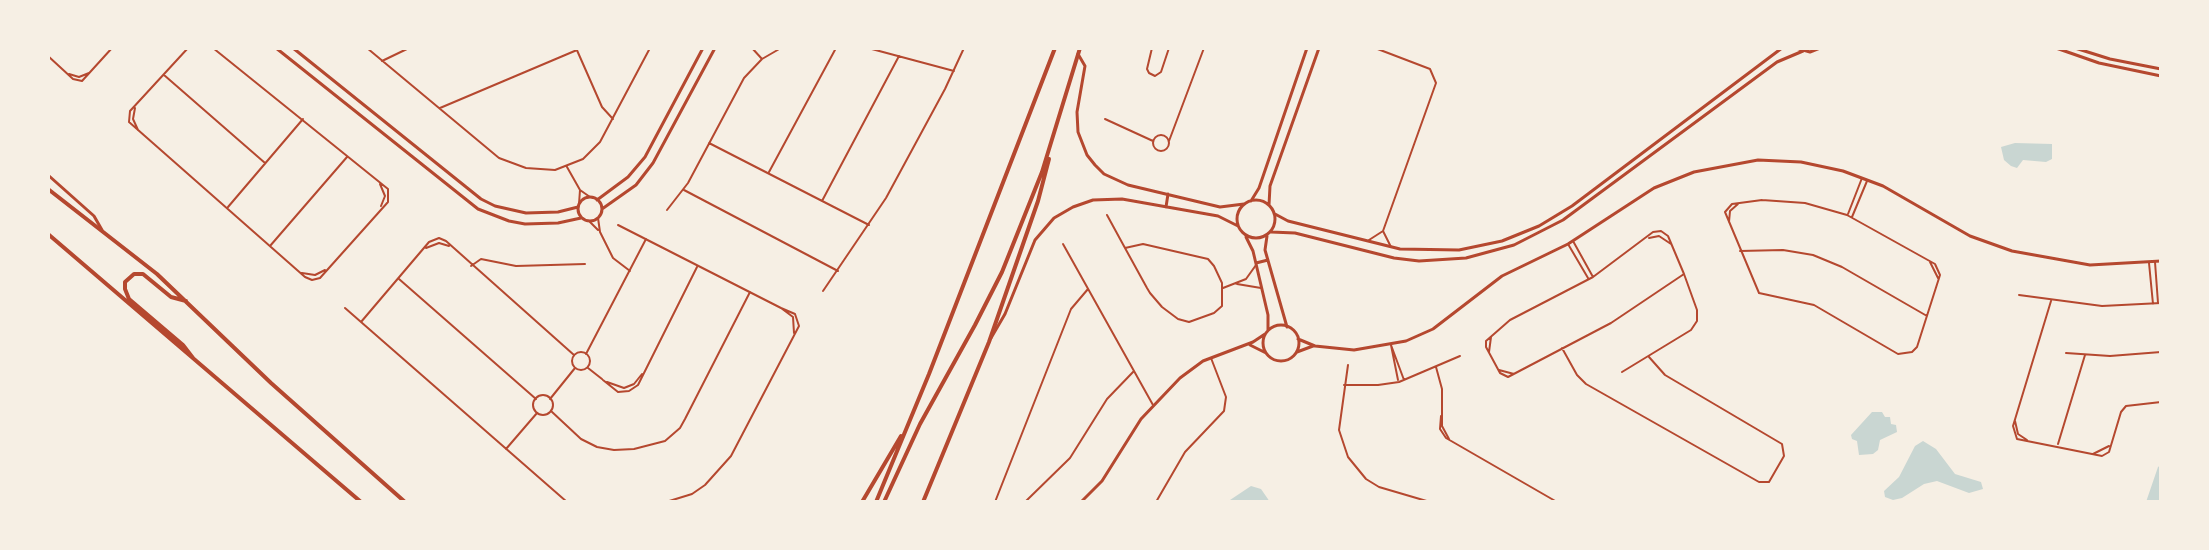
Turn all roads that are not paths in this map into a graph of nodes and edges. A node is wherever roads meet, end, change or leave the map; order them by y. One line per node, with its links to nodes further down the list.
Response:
1 (112, 48): 32 (street)
2 (188, 48): 38 (street)
3 (213, 48): 41 (street)
4 (276, 48): 76 (street)
5 (293, 48): 67 (street)
6 (367, 48): 35 (street)
7 (409, 48): 35 (street)
8 (651, 48): 42 (street)
9 (703, 48): 62 (street)
10 (715, 48): 70 (street)
11 (752, 48): 34 (street)
12 (781, 48): 34 (street)
13 (836, 48): 53 (street)
14 (868, 48): 33 (street)
15 (964, 48): 37 (street)
16 (1055, 48): 160 (main road)
17 (1080, 48): 31 (main road)
18 (1152, 48): 19 (street)
19 (1169, 48)
20 (1204, 48): 44 (street)
21 (1307, 48): 64 (street)
22 (1319, 48): 66 (street)
23 (1375, 48): 83 (street)
24 (1782, 48): 95 (street)
25 (1796, 48): 30 (street)
26 (1820, 48): 30 (street)
27 (2056, 48): 39 (street)
28 (2075, 48): 36 (street)
29 (576, 49): 40 (street); 42 (street)
30 (1803, 51): 85 (street)
31 (1078, 54): 49 (main road); 60 (street)
32 (48, 56)
33 (899, 56): 37 (street); 63 (street)
34 (762, 59): 48 (street)
35 (382, 60): 40 (street)
36 (2161, 69)
37 (954, 71): 80 (street)
38 (164, 75): 51 (street); 68 (street)
39 (2161, 76)
40 (440, 108): 52 (street)
41 (303, 119): 50 (street); 51 (street)
42 (613, 119): 52 (street)
43 (1105, 119): 46 (street)
44 (1175, 130): 45 (street); 47 (street)
45 (1166, 136): 46 (street); 47 (street)
46 (1153, 141): 47 (street)
47 (1169, 141)
48 (710, 143): 53 (street); 59 (street)
49 (1052, 145): 129 (main road); 170 (main road)
50 (348, 157): 94 (street); 94 (street)
51 (265, 163): 68 (street)
52 (567, 167): 58 (street)
53 (768, 172): 63 (street)
54 (48, 175): 82 (street)
55 (1862, 178): 56 (street); 74 (street); 91 (street)
56 (1868, 180): 75 (street); 101 (street)
57 (48, 189): 82 (main road)
58 (580, 190): 61 (street); 67 (street)
59 (684, 190): 71 (street); 107 (street)
60 (1168, 194): 65 (street); 69 (street)
61 (590, 197): 62 (street); 67 (street)
62 (597, 200): 70 (street)
63 (822, 201): 80 (street)
64 (1251, 201): 65 (street); 66 (street)
65 (1244, 204): 81 (street)
66 (1269, 205): 72 (street)
67 (578, 206): 76 (street)
68 (228, 207): 94 (street)
69 (1166, 207): 81 (street); 129 (street)
70 (602, 210): 77 (street)
71 (667, 210)
72 (1275, 214): 85 (street); 90 (street)
73 (1107, 215): 96 (street)
74 (1847, 215): 75 (street); 97 (street)
75 (1852, 217): 124 (street)
76 (581, 218): 78 (street)
77 (598, 218): 78 (street); 84 (street)
78 (590, 222): 84 (street)
79 (618, 225): 89 (street)
80 (869, 225): 107 (street)
81 (1238, 226): 87 (street)
82 (102, 230): 119 (main road)
83 (1383, 231): 90 (street); 95 (street)
84 (600, 232): 106 (street)
85 (1272, 232): 88 (street)
86 (48, 234): 144 (main road)
87 (1245, 235): 88 (street); 103 (street)
88 (1268, 235): 98 (street)
89 (646, 239): 105 (street); 106 (street)
90 (1368, 240): 95 (street)
91 (1573, 241): 93 (street); 109 (street)
92 (1062, 244): 115 (street)
93 (1568, 244): 111 (street); 131 (street)
94 (270, 246)
95 (1392, 247)
96 (1125, 248): 113 (street); 113 (street)
97 (1740, 251): 124 (street); 124 (street)
98 (1268, 260): 103 (street); 126 (street)
99 (2161, 261): 100 (street)
100 (2155, 262): 101 (street); 121 (street)
101 (2149, 263): 122 (street)
102 (585, 264): 104 (street)
103 (1256, 264): 112 (street); 114 (street)
104 (471, 266): 110 (street); 139 (street)
105 (698, 266): 117 (street); 147 (street)
106 (630, 271): 137 (street)
107 (838, 271): 116 (street)
108 (1684, 274): 109 (street); 133 (street); 142 (street)
109 (1593, 277): 111 (street)
110 (399, 279): 125 (street); 154 (street)
111 (1588, 279): 133 (street)
112 (1234, 284): 113 (street); 114 (street)
113 (1223, 288)
114 (1262, 288): 127 (street)
115 (1088, 289): 149 (street); 163 (street)
116 (824, 291)
117 (750, 292): 158 (street); 167 (street)
118 (2019, 295): 120 (street)
119 (186, 301): 144 (main road); 165 (main road)
120 (2051, 301): 122 (street); 161 (street)
121 (2160, 303): 122 (street)
122 (2153, 304)
123 (345, 308): 125 (street)
124 (1927, 316)
125 (361, 322): 162 (street)
126 (1287, 327): 127 (street); 128 (street)
127 (1267, 332): 130 (street); 138 (street)
128 (1298, 339): 132 (street); 135 (street)
129 (989, 342): 171 (main road)
130 (1249, 344): 138 (street); 143 (street)
131 (1391, 345): 132 (street); 151 (street); 152 (street)
132 (1315, 346): 135 (street)
133 (1562, 348): 142 (street)
134 (2161, 352): 140 (street)
135 (1296, 353): 138 (street)
136 (2066, 353): 140 (street)
137 (586, 354): 139 (street); 147 (street)
138 (1266, 354)
139 (574, 355): 148 (street)
140 (2085, 355): 161 (street)
141 (1460, 356): 146 (street)
142 (1649, 357): 150 (street)
143 (1211, 358): 157 (street); 175 (street)
144 (195, 362): 164 (main road)
145 (1348, 365): 153 (street)
146 (1436, 367): 151 (street); 177 (street)
147 (588, 368): 148 (street)
148 (575, 369): 155 (street)
149 (1134, 371): 157 (street); 173 (street)
150 (1622, 372)
151 (1404, 380): 152 (street)
152 (1399, 382): 153 (street)
153 (1344, 386): 176 (street)
154 (536, 399): 155 (street); 159 (street)
155 (550, 399): 158 (street)
156 (2161, 402): 161 (street)
157 (1154, 405): 174 (street)
158 (551, 411): 159 (street)
159 (537, 413): 162 (street)
160 (904, 434): 168 (main road); 169 (main road)
161 (2058, 446)
162 (506, 449): 166 (street)
163 (996, 501): 172 (street)
164 (361, 502)
165 (405, 502)
166 (567, 502)
167 (666, 502)
168 (862, 502)
169 (876, 502)
170 (884, 502)
171 (924, 502)
172 (1003, 502)
173 (1025, 502)
174 (1081, 502)
175 (1156, 502)
176 (1430, 502)
177 (1557, 502)

